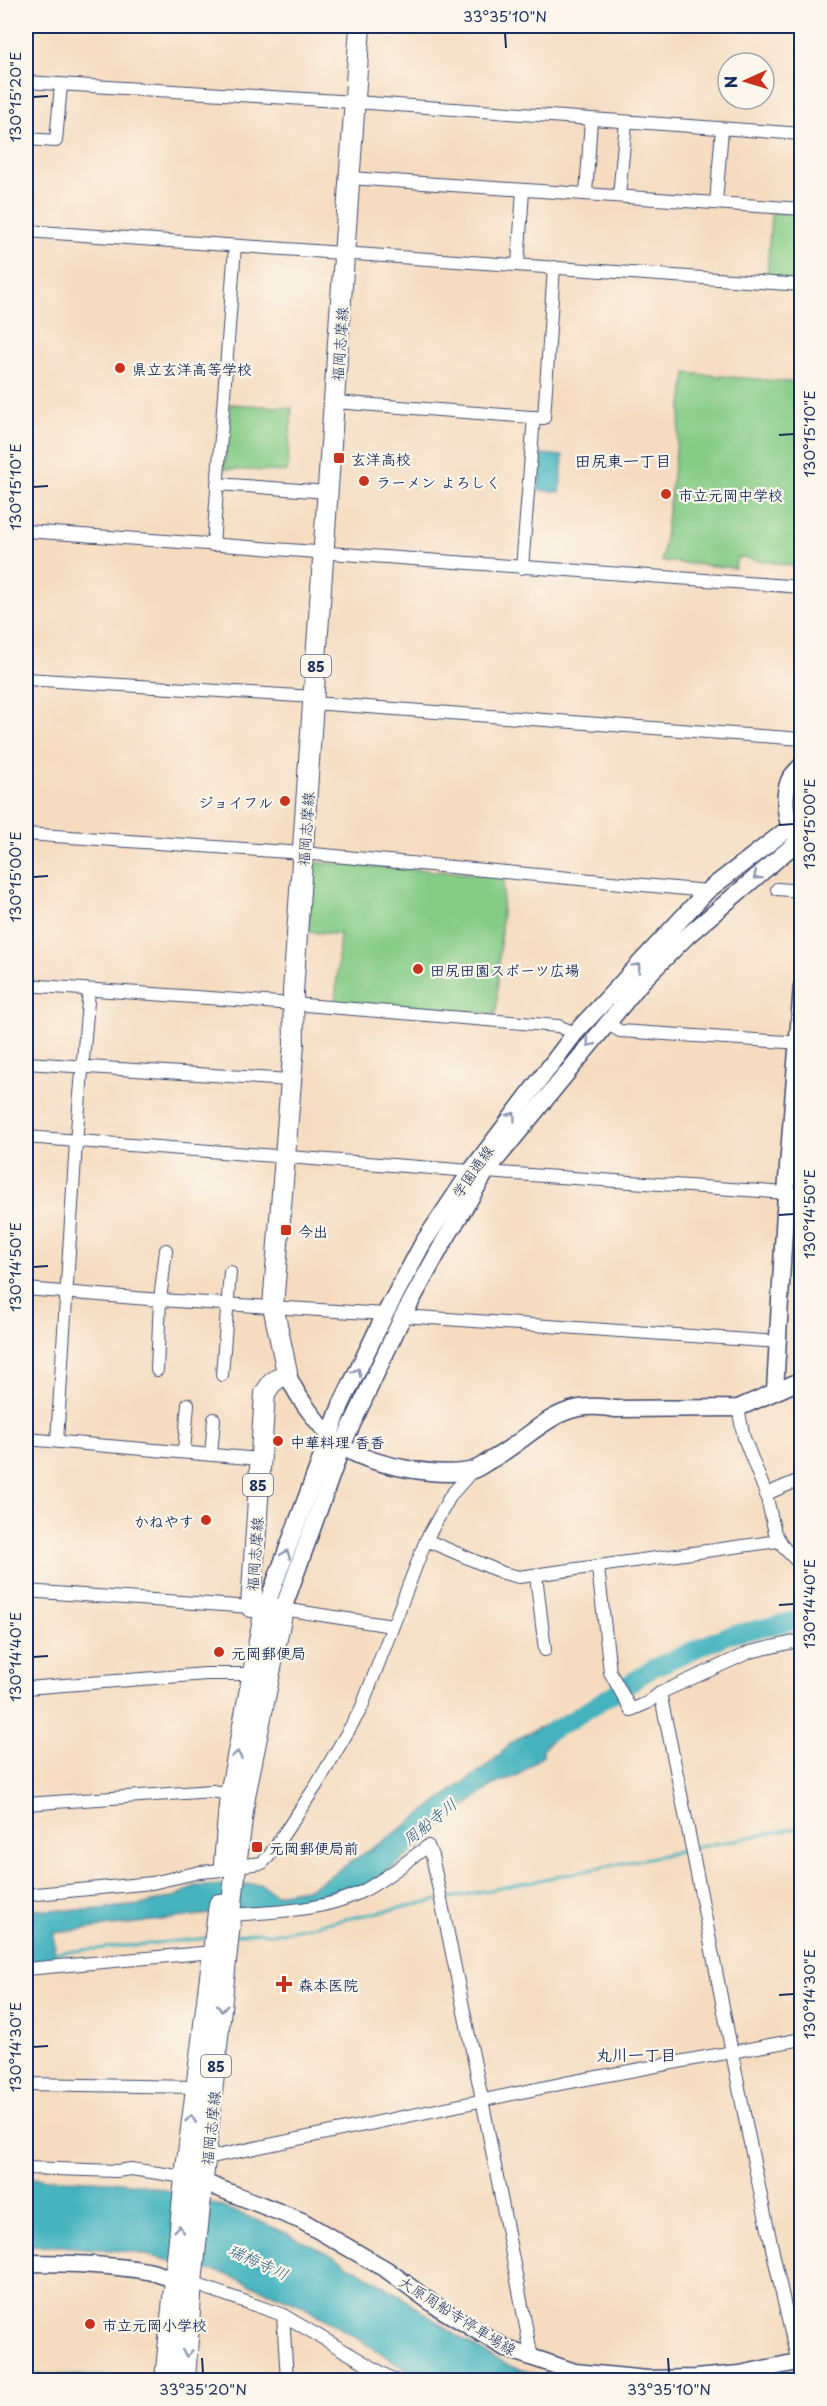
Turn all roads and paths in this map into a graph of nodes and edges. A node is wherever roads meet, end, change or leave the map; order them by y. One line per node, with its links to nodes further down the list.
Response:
1 (360, 26): 4 (main road, 福岡志摩線 / 85)
2 (26, 82): 3 (street)
3 (61, 85): 4 (street); 9 (street)
4 (356, 102): 5 (street); 10 (main road, 福岡志摩線 / 85)
5 (591, 119): 6 (street); 12 (street)
6 (626, 122): 7 (street); 13 (street)
7 (722, 129): 8 (street); 14 (street)
8 (801, 134)
9 (26, 139)
10 (350, 178): 11 (street); 18 (main road, 福岡志摩線 / 85)
11 (523, 190): 12 (street); 19 (street)
12 (586, 194): 13 (street)
13 (619, 196): 14 (street)
14 (716, 203): 15 (street)
15 (801, 209)
16 (26, 231): 17 (street)
17 (235, 246): 18 (street); 24 (street)
18 (344, 254): 19 (street); 22 (main road, 福岡志摩線 / 85)
19 (518, 265): 20 (street)
20 (554, 267): 21 (street); 23 (street)
21 (801, 285)
22 (335, 402): 23 (street); 25 (main road, 福岡志摩線 / 85)
23 (534, 417): 29 (street)
24 (217, 484): 25 (street); 27 (street)
25 (328, 492): 28 (main road, 福岡志摩線 / 85)
26 (26, 531): 27 (street)
27 (213, 545): 28 (street)
28 (324, 553): 29 (street); 32 (main road, 福岡志摩線 / 85)
29 (522, 568): 30 (street)
30 (801, 587)
31 (26, 679): 32 (street)
32 (313, 700): 33 (street); 37 (main road, 福岡志摩線 / 85)
33 (801, 739)
34 (801, 765): 36 (street)
35 (26, 834): 37 (street)
36 (798, 834): 39 (street, 学園通線); 45 (street, 学園通線, one-way to 45)
37 (303, 853): 39 (street); 44 (main road, 福岡志摩線 / 85)
38 (777, 889): 40 (street)
39 (707, 891): 46 (street, 学園通線, one-way to 39)
40 (801, 891)
41 (26, 986): 43 (street)
42 (801, 986): 47 (street)
43 (89, 990): 44 (street); 49 (street)
44 (293, 1004): 46 (street); 50 (main road, 福岡志摩線 / 85)
45 (606, 1023): 47 (street); 54 (street, 学園通線, one-way to 54)
46 (575, 1033): 54 (street, 学園通線, one-way to 46)
47 (799, 1043): 55 (street)
48 (26, 1063): 49 (street)
49 (82, 1066): 50 (street); 52 (street)
50 (290, 1080): 53 (main road, 福岡志摩線 / 85)
51 (26, 1137): 52 (street)
52 (76, 1142): 53 (street); 59 (street)
53 (283, 1155): 54 (street); 62 (main road, 福岡志摩線 / 85)
54 (478, 1171): 55 (street); 63 (street, 学園通線); 64 (street, 学園通線)
55 (794, 1194): 65 (street)
56 (166, 1250): 60 (street)
57 (230, 1272): 61 (street)
58 (26, 1289): 59 (street)
59 (66, 1292): 60 (street); 75 (street)
60 (160, 1300): 61 (street); 66 (street)
61 (228, 1305): 62 (street); 68 (street)
62 (273, 1306): 63 (street); 67 (main road, 福岡志摩線 / 85)
63 (385, 1314): 76 (street, 学園通線, one-way to 63)
64 (403, 1316): 65 (street); 76 (street, 学園通線)
65 (779, 1342): 70 (street)
66 (156, 1370)
67 (287, 1372): 76 (street); 79 (main road, 福岡志摩線 / 85)
68 (222, 1375)
69 (801, 1380): 70 (street)
70 (775, 1391): 72 (street)
71 (188, 1404): 77 (street)
72 (738, 1408): 80 (street); 82 (street)
73 (214, 1419): 78 (street)
74 (26, 1439): 75 (street)
75 (57, 1441): 77 (street)
76 (336, 1441): 80 (street); 89 (street, 学園通線)
77 (184, 1452): 78 (street)
78 (211, 1455): 79 (street)
79 (260, 1459): 89 (main road, 福岡志摩線 / 85)
80 (473, 1470): 83 (street)
81 (801, 1479): 82 (street)
82 (766, 1494): 84 (street)
83 (426, 1540): 87 (street); 90 (street)
84 (778, 1541): 85 (street); 86 (street)
85 (801, 1566)
86 (598, 1568): 87 (street); 95 (street)
87 (536, 1575): 92 (street)
88 (26, 1591): 89 (street)
89 (266, 1608): 90 (street); 93 (main road, 福岡志摩線 / 85); 96 (main road, 福岡志摩線 / 85)
90 (392, 1626): 98 (street)
91 (801, 1640): 95 (street)
92 (545, 1650)
93 (252, 1674): 94 (street); 96 (main road, 福岡志摩線 / 85, one-way to 93)
94 (26, 1688)
95 (660, 1693): 104 (street)
96 (237, 1795): 97 (street); 98 (main road, 福岡志摩線 / 85)
97 (26, 1804)
98 (227, 1870): 99 (street); 100 (main road, 福岡志摩線 / 85); 101 (main road, 85)
99 (26, 1895)
100 (231, 1915): 101 (main road, 福岡志摩線 / 85); 108 (street)
101 (220, 1951): 102 (street); 106 (main road, 福岡志摩線 / 85); 107 (main road, 福岡志摩線 / 85, one-way to 107)
102 (26, 1969)
103 (801, 2040): 104 (street)
104 (731, 2052): 108 (street); 116 (street)
105 (26, 2084): 106 (street)
106 (195, 2087): 107 (street); 111 (main road, 福岡志摩線 / 85, one-way to 106)
107 (213, 2096): 109 (main road, 福岡志摩線 / 85)
108 (482, 2099): 109 (street); 115 (street)
109 (207, 2158): 111 (main road, 福岡志摩線 / 85)
110 (26, 2168): 111 (street)
111 (194, 2180): 113 (main road, 福岡志摩線 / 85); 115 (street, 大原周船寺停車場線)
112 (26, 2263): 113 (street)
113 (183, 2282): 114 (street); 118 (main road, 福岡志摩線 / 85); 119 (main road, 福岡志摩線 / 85, one-way to 119)
114 (283, 2315): 120 (street); 121 (street)
115 (532, 2358): 116 (street, 大原周船寺停車場線)
116 (799, 2361): 117 (street)
117 (801, 2379)
118 (165, 2380)
119 (185, 2380)
120 (287, 2380)
121 (394, 2380)

